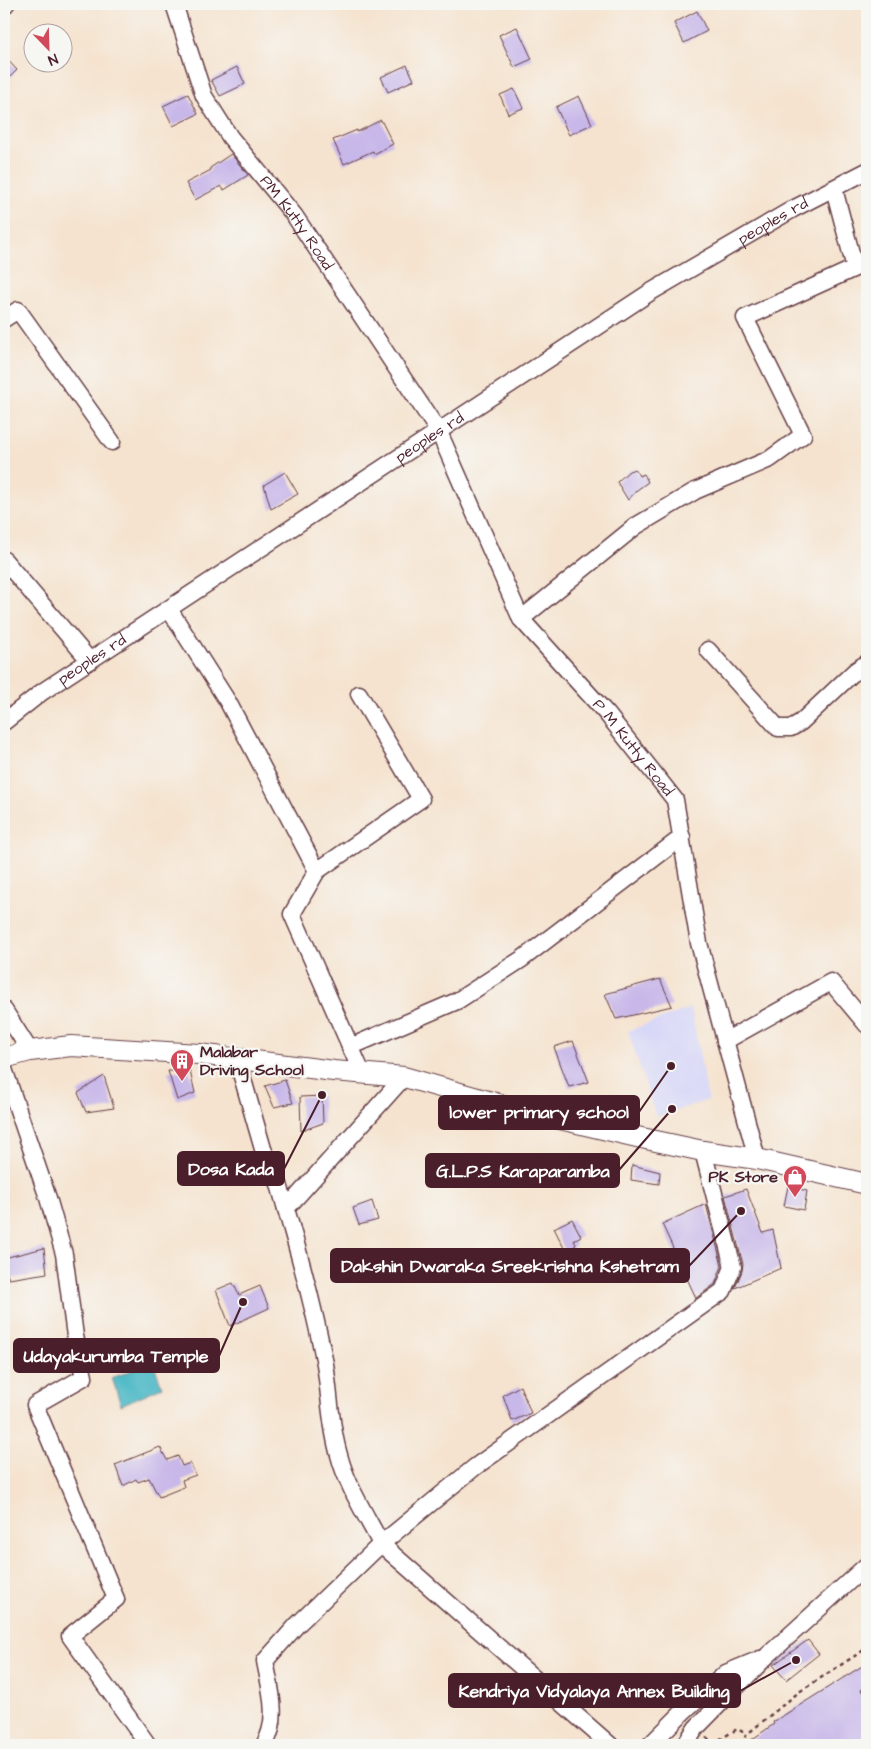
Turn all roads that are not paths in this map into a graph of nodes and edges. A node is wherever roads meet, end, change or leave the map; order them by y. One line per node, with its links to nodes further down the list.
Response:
1 (174, 4): 5 (street, PM Kutty Road)
2 (867, 172): 3 (street, peoples rd)
3 (834, 188): 5 (street, peoples rd); 9 (street)
4 (4, 319): 6 (street)
5 (439, 432): 8 (street, peoples rd); 9 (street, P M Kutty Road)
6 (112, 442)
7 (4, 560): 11 (street)
8 (169, 609): 11 (street, peoples rd); 16 (street)
9 (521, 619): 15 (street, P M Kutty Road)
10 (708, 650): 12 (street)
11 (90, 661): 14 (street, peoples rd)
12 (867, 662)
13 (359, 694): 16 (street)
14 (4, 722)
15 (682, 837): 19 (street, P M Kutty Road); 20 (street)
16 (317, 871): 20 (street)
17 (4, 1010): 21 (street)
18 (867, 1025): 19 (street)
19 (724, 1041): 28 (street, P M Kutty Road)
20 (350, 1047): 25 (street)
21 (30, 1051): 22 (main road); 23 (main road)
22 (4, 1058)
23 (237, 1058): 25 (main road); 30 (street)
24 (4, 1069): 34 (street)
25 (362, 1073): 26 (main road)
26 (404, 1077): 27 (main road); 30 (street)
27 (703, 1151): 28 (main road); 31 (street)
28 (757, 1159): 29 (main road)
29 (867, 1184)
30 (286, 1209): 31 (street)
31 (381, 1544): 35 (street); 36 (street)
32 (867, 1565): 33 (street)
33 (767, 1656): 37 (street); 38 (street)
34 (148, 1745)
35 (264, 1745)
36 (610, 1745)
37 (650, 1745)
38 (685, 1745)

